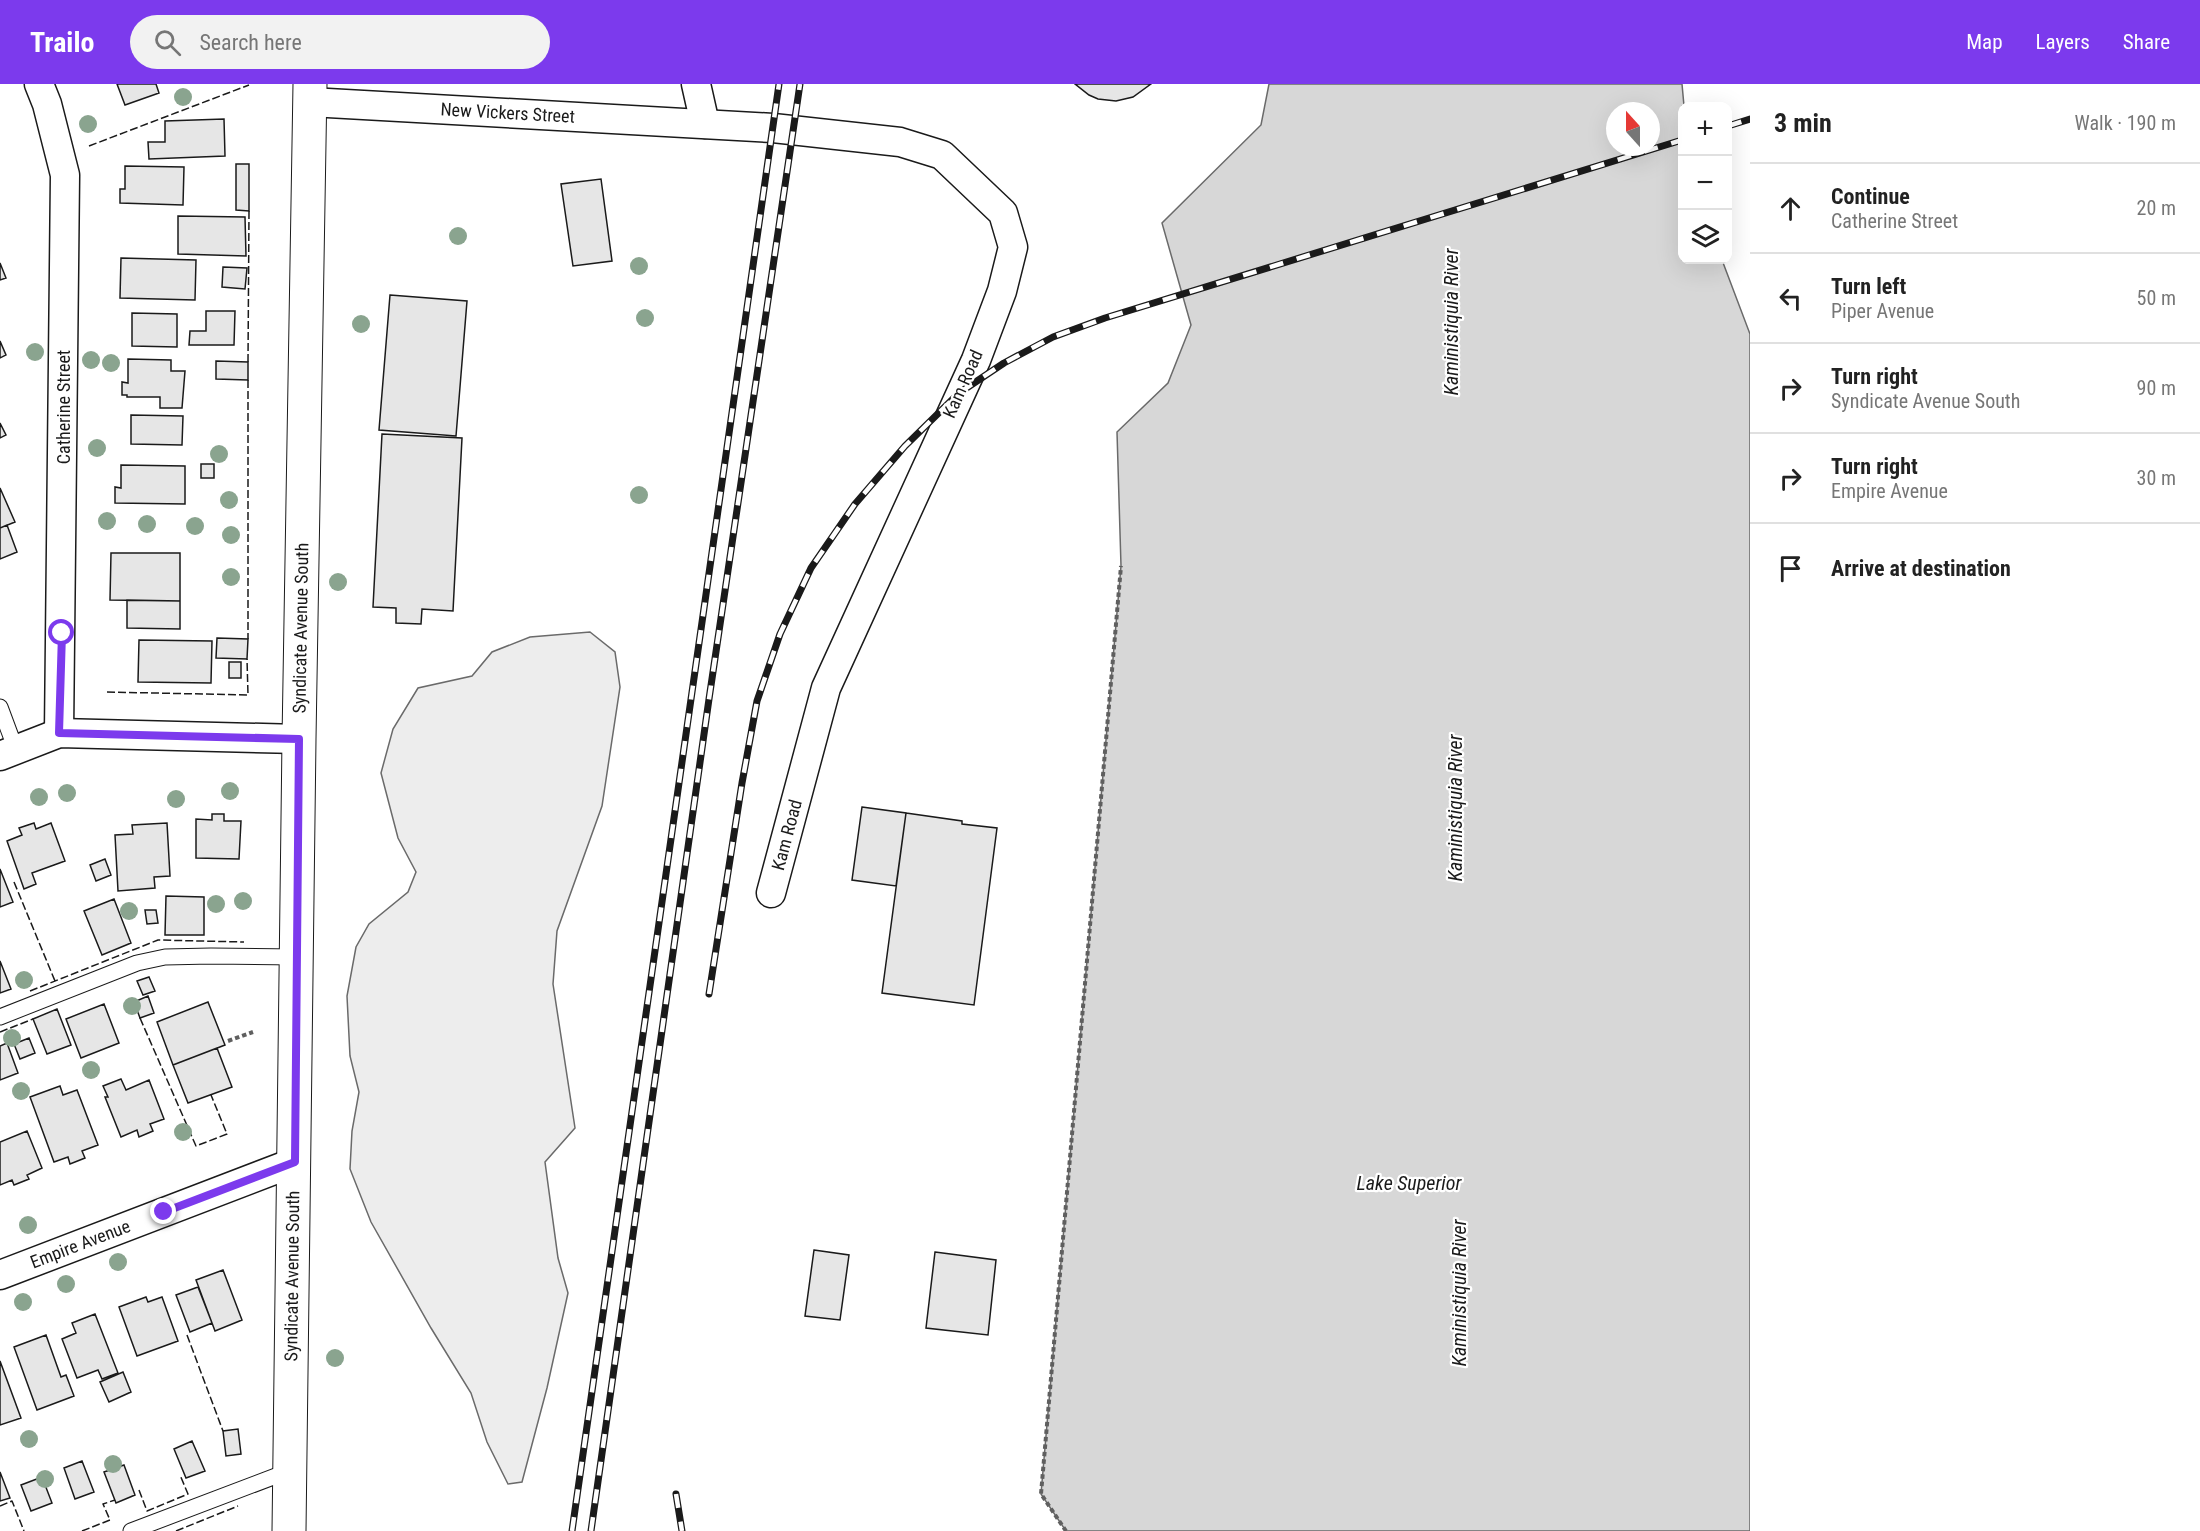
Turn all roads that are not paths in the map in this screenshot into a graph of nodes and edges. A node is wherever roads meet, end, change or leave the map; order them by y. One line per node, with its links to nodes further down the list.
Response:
1 (39, 84): 6 (street, Catherine Street)
2 (696, 84): 4 (street)
3 (310, 93): 4 (street, New Vickers Street); 7 (street, Syndicate Avenue South)
4 (705, 124): 9 (street, Kam Road)
5 (0, 707): 8 (lane)
6 (59, 733): 7 (street); 8 (street)
7 (299, 739): 10 (street, Syndicate Avenue South)
8 (8, 753)
9 (771, 893)
10 (297, 957): 11 (lane); 12 (street, Syndicate Avenue South)
11 (0, 1017)
12 (295, 1162): 13 (street, Empire Avenue); 14 (street, Syndicate Avenue South)
13 (0, 1275)
14 (289, 1471): 15 (lane); 16 (street, Syndicate Avenue South)
15 (132, 1531)
16 (289, 1531)

